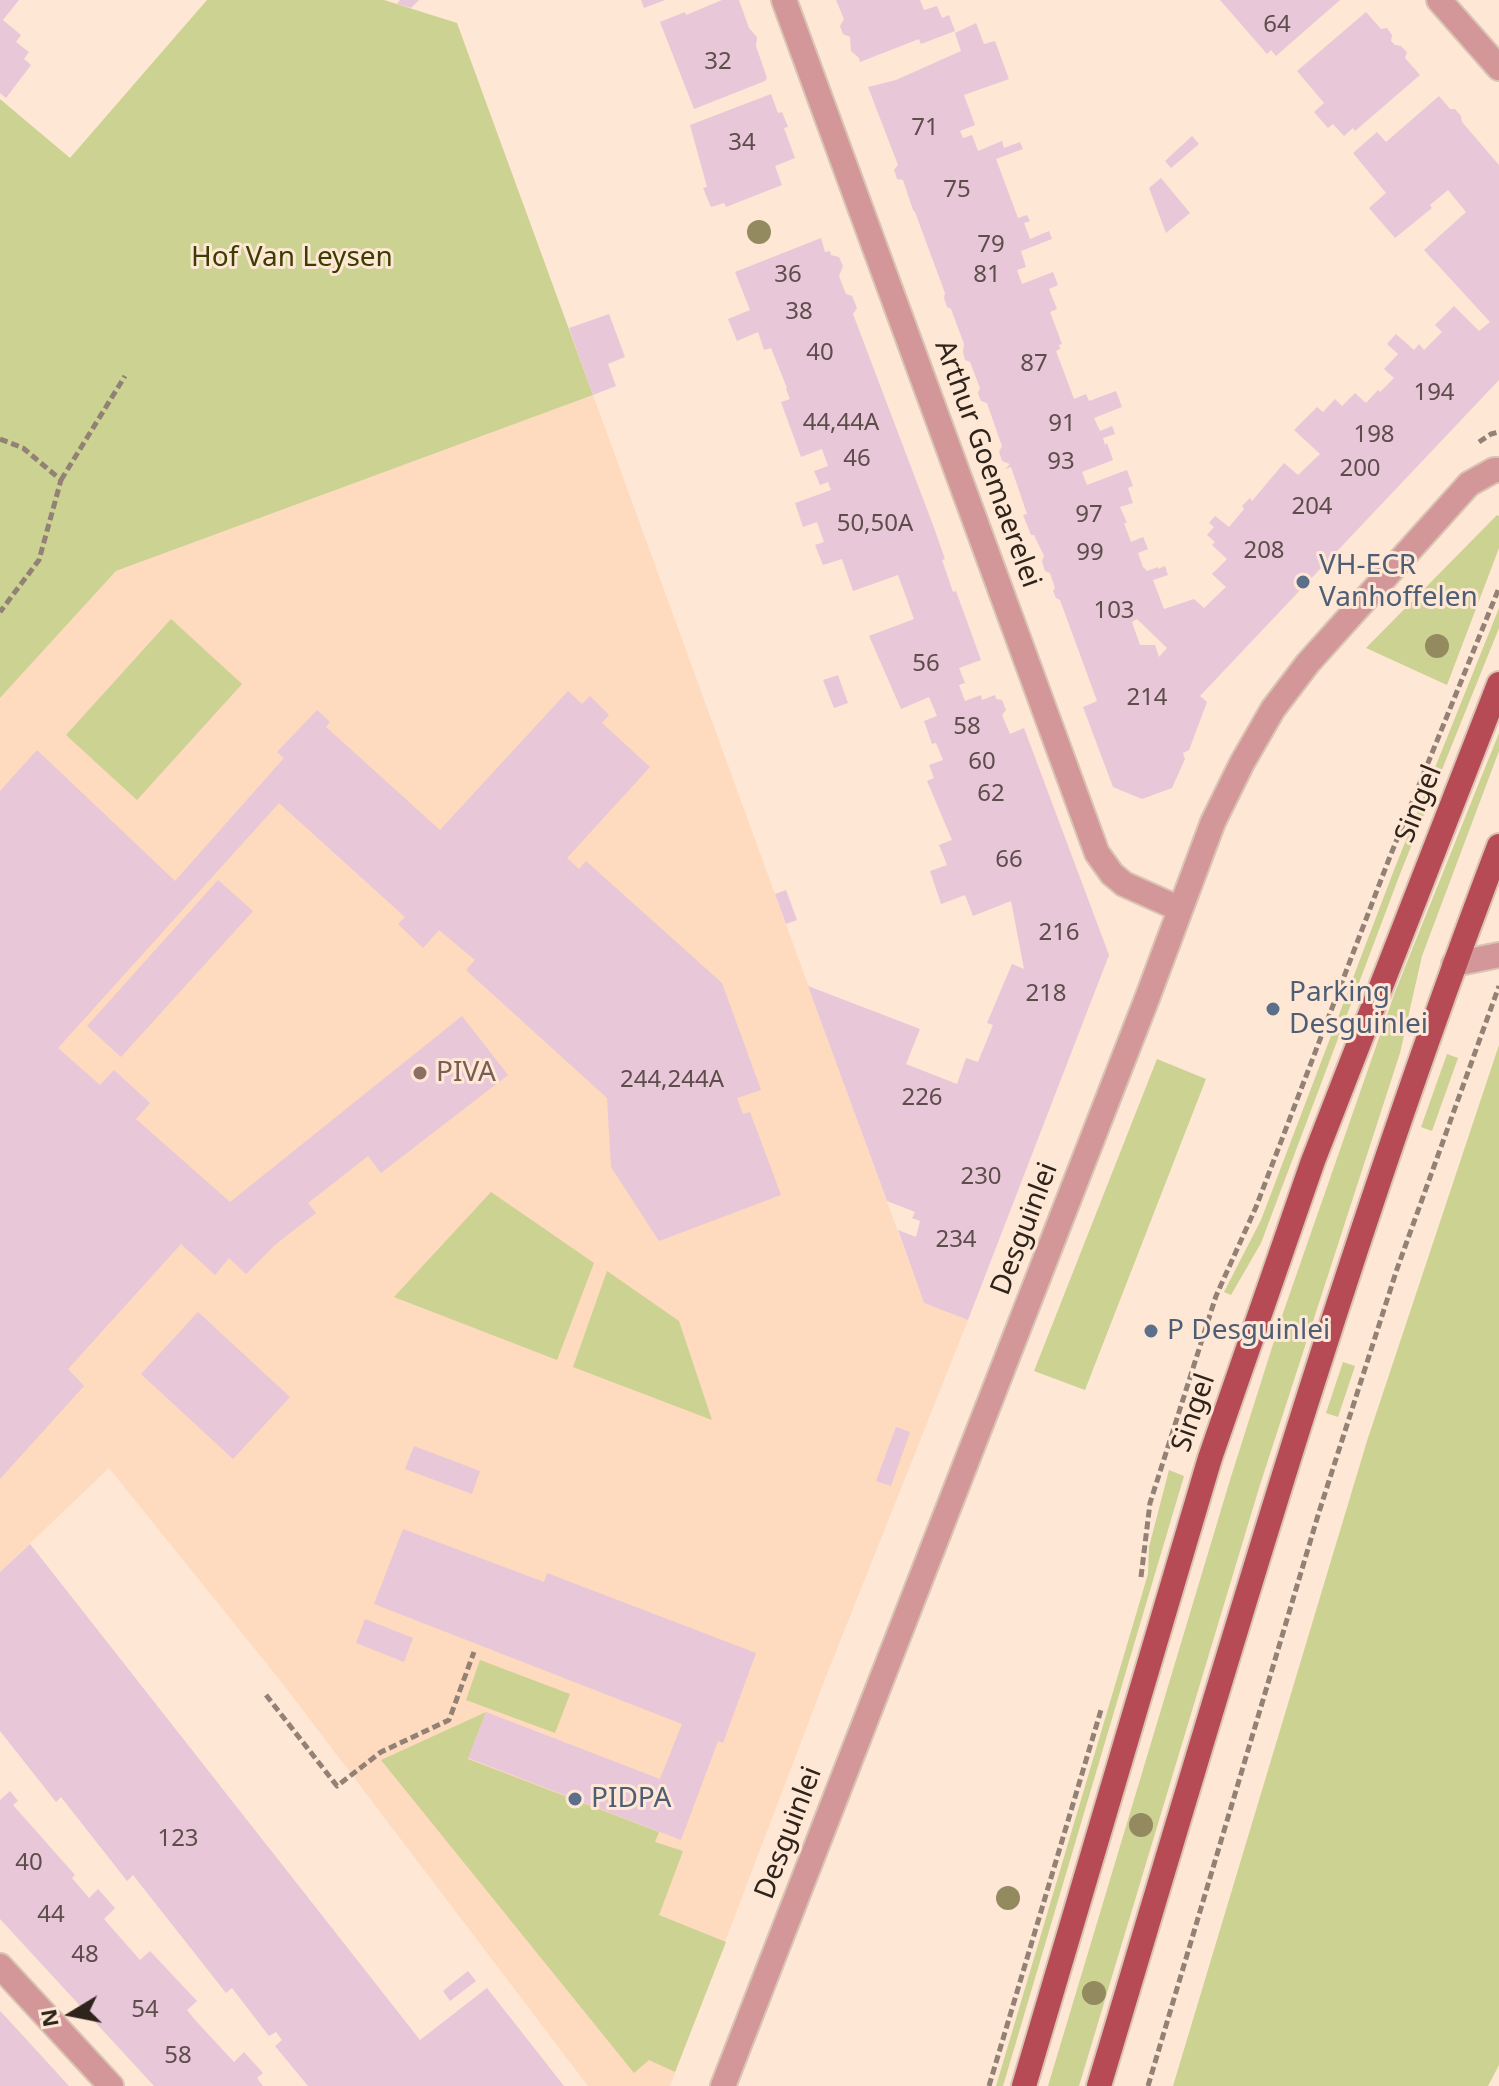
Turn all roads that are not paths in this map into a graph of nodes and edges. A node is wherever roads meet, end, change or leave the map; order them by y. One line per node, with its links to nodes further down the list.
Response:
1 (784, 0): 7 (street, Arthur Goemaerelei)
2 (1439, 0): 3 (street)
3 (1499, 68)
4 (1499, 470): 7 (street, Desguinlei)
5 (1499, 684): 13 (main road, Singel)
6 (1499, 846): 9 (main road)
7 (1180, 909): 12 (street, Desguinlei)
8 (1499, 955): 9 (street)
9 (1454, 964): 14 (main road)
10 (0, 1966): 11 (street)
11 (111, 2086)
12 (723, 2086)
13 (1024, 2086)
14 (1099, 2086)

